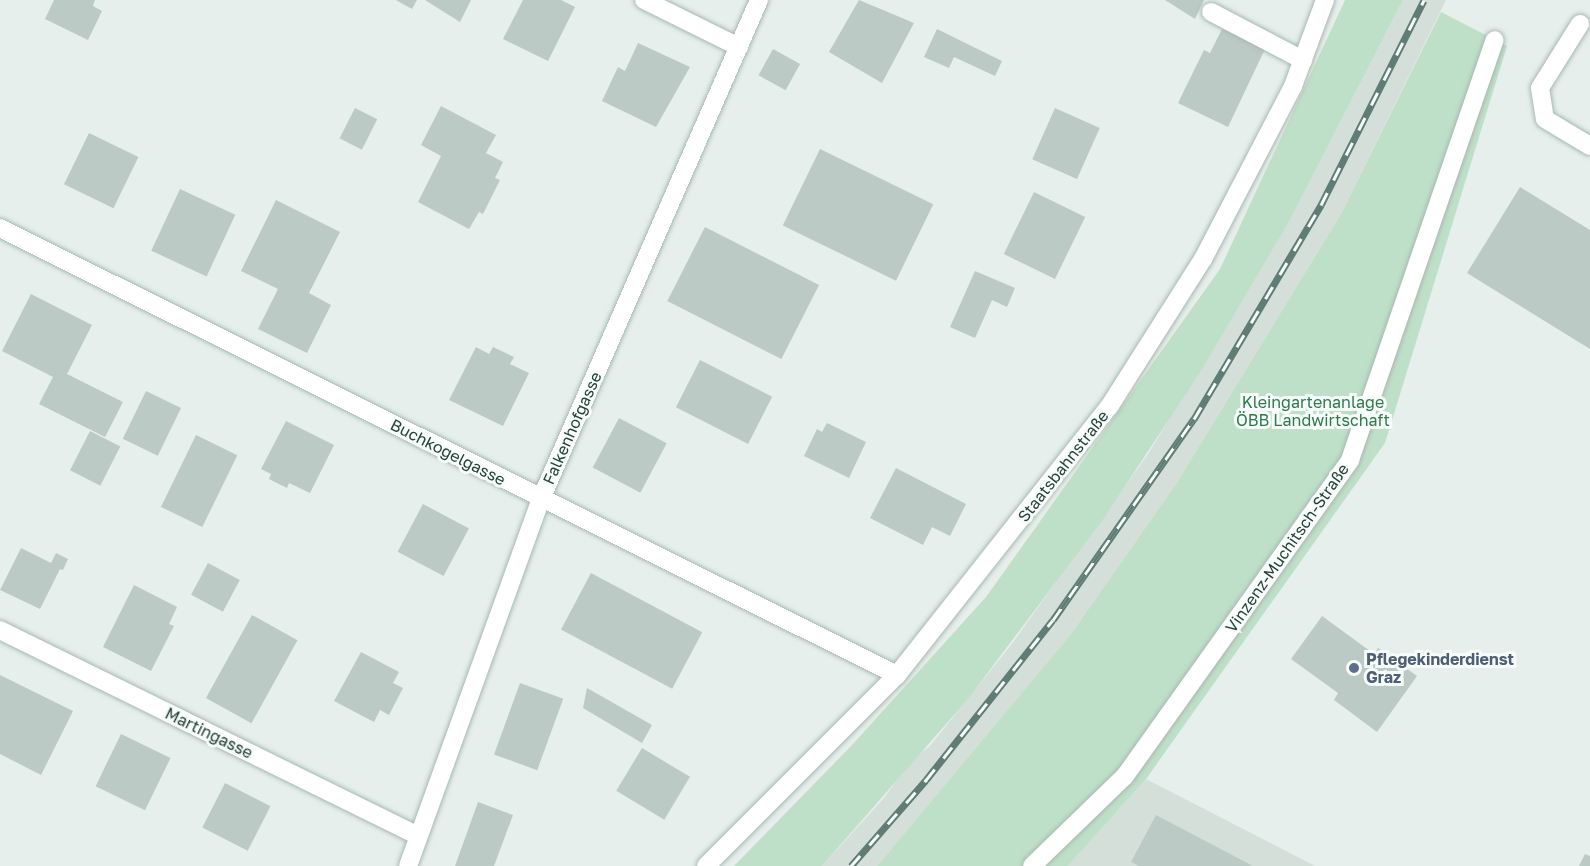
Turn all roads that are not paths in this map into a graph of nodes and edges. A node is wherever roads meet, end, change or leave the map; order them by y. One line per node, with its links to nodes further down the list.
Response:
1 (644, 0): 7 (street)
2 (759, 0): 7 (street, Falkenhofgasse)
3 (1325, 0): 8 (street, Staatsbahnstraße)
4 (1211, 12): 8 (street)
5 (1580, 24): 9 (street)
6 (1496, 40): 17 (street, Vinzenz-Muchitsch-Straße)
7 (739, 47): 11 (street, Falkenhofgasse)
8 (1303, 60): 13 (street, Staatsbahnstraße)
9 (1590, 146)
10 (0, 228): 11 (street, Buchkogelgasse)
11 (541, 499): 13 (street, Buchkogelgasse); 14 (street, Falkenhofgasse)
12 (0, 630): 14 (street, Martingasse)
13 (897, 675): 16 (street, Staatsbahnstraße)
14 (418, 836): 15 (street, Falkenhofgasse)
15 (408, 866)
16 (706, 866)
17 (1032, 866)

